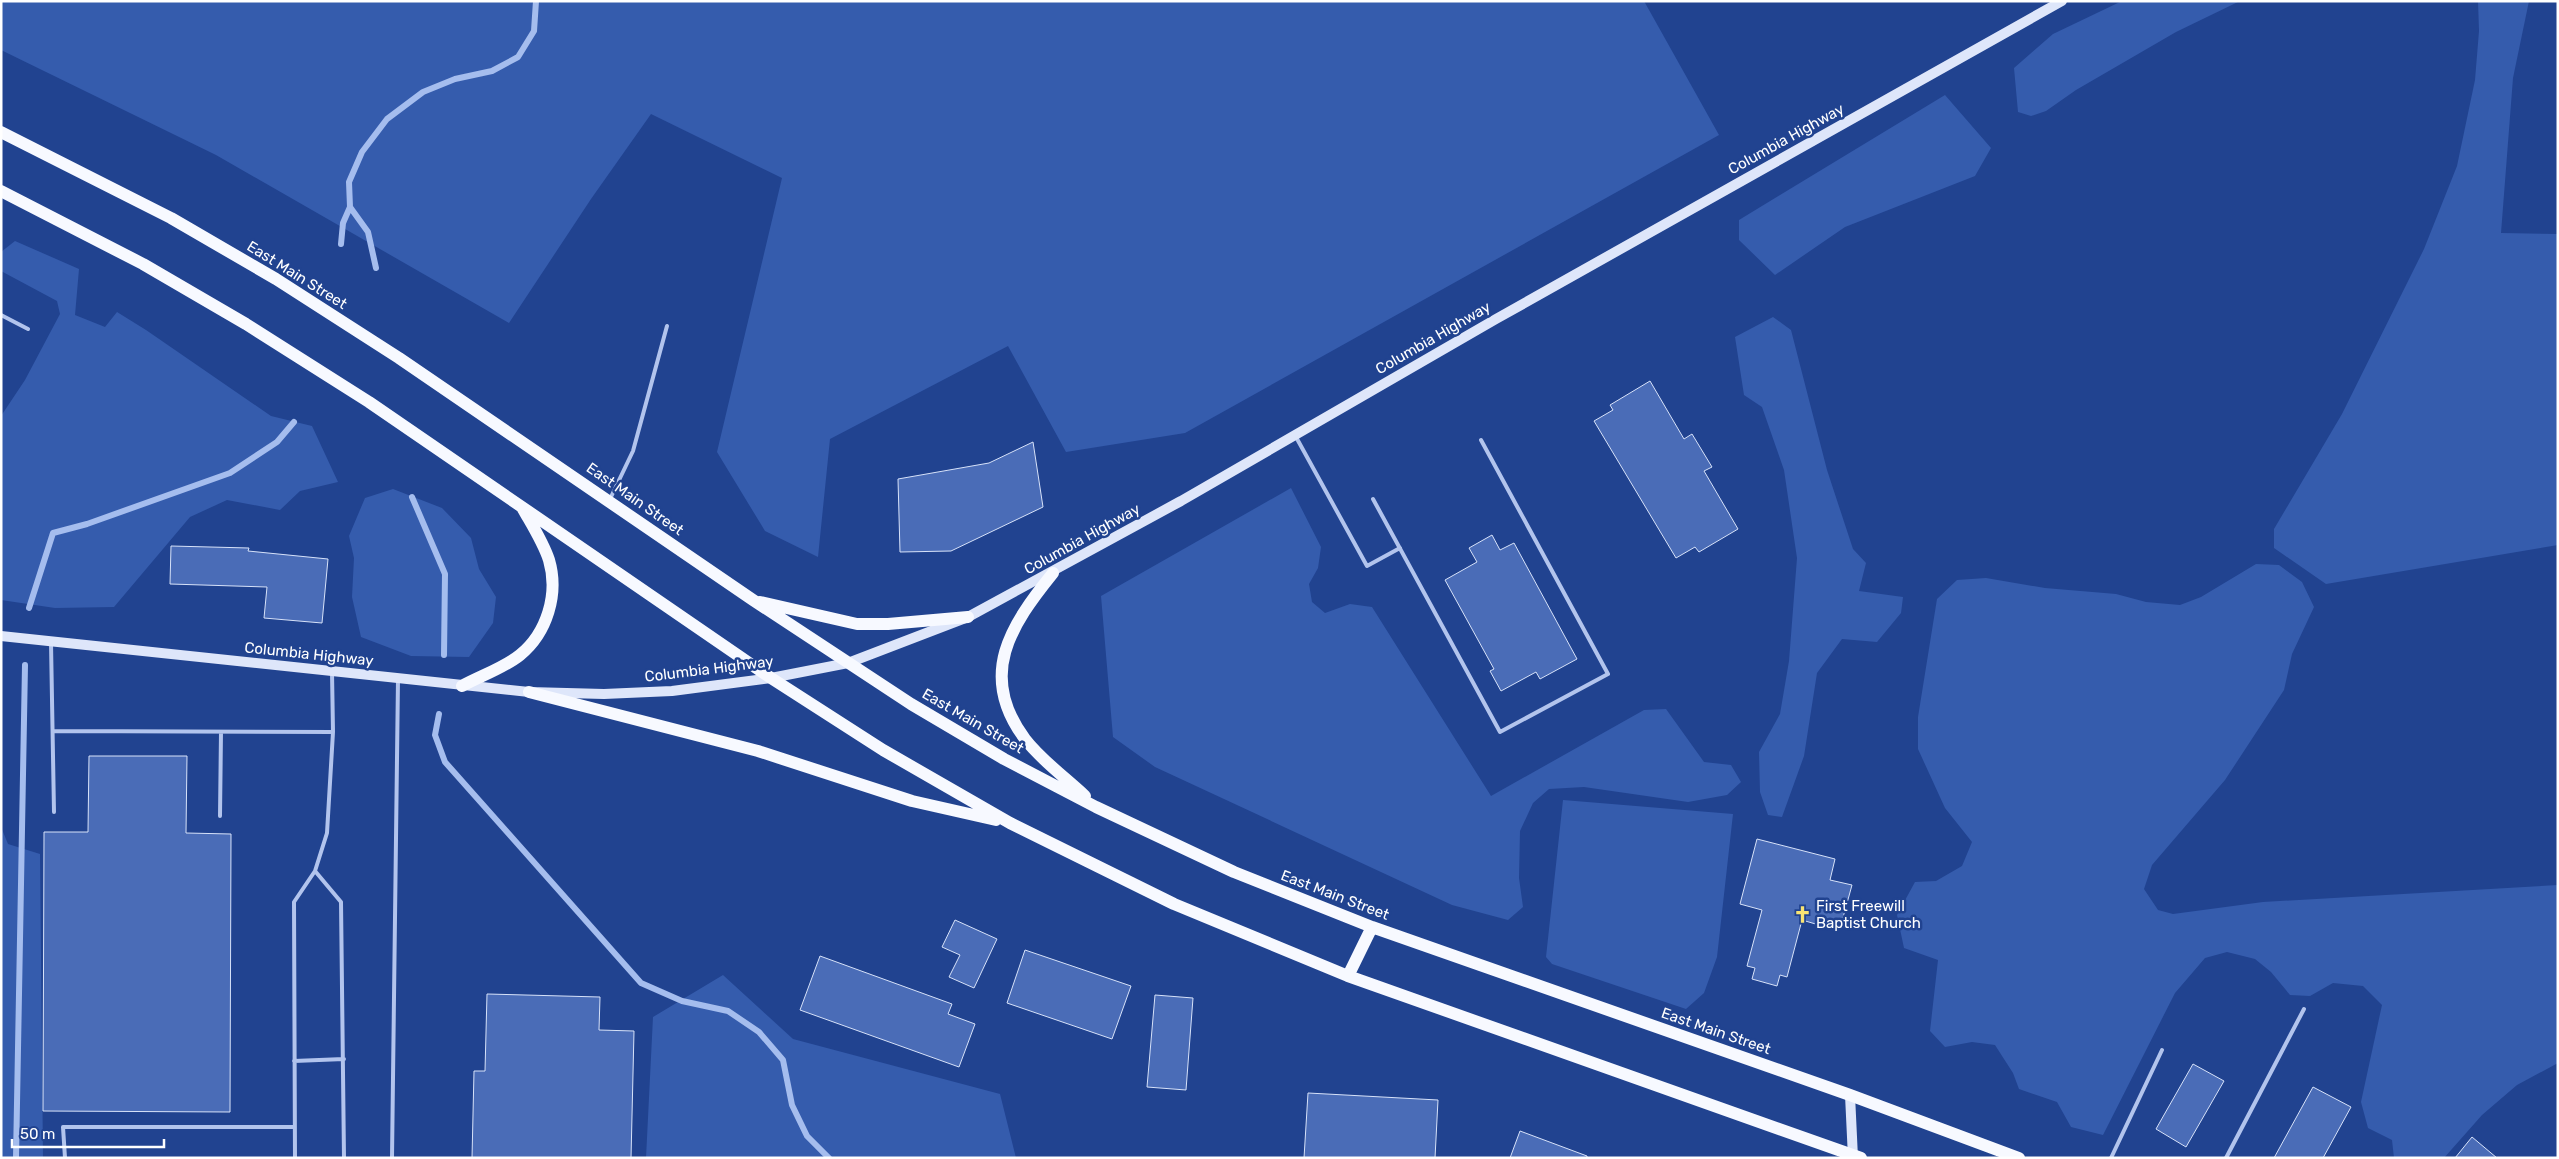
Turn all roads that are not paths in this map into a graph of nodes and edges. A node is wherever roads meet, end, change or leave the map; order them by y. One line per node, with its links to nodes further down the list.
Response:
1 (2062, 1): 7 (main road, Columbia Highway)
2 (1, 132): 10 (main road, East Main Street)
3 (1, 191): 11 (main road)
4 (1, 314): 6 (lane)
5 (667, 326): 10 (lane)
6 (28, 329)
7 (1295, 435): 12 (lane); 13 (main road, Columbia Highway)
8 (1481, 440): 12 (lane)
9 (1373, 499): 12 (lane)
10 (609, 501): 14 (main road, East Main Street)
11 (521, 506): 20 (main road); 22 (main road)
12 (1400, 548)
13 (1054, 573): 15 (main road, Columbia Highway); 27 (main road)
14 (753, 600): 15 (main road); 18 (main road, East Main Street)
15 (968, 618): 18 (main road, Columbia Highway)
16 (1, 636): 17 (main road, Columbia Highway)
17 (51, 641): 19 (main road, Columbia Highway); 24 (lane)
18 (848, 663): 20 (main road, Columbia Highway); 27 (main road, East Main Street)
19 (332, 672): 21 (main road, Columbia Highway); 26 (lane)
20 (771, 678): 23 (main road, Columbia Highway); 30 (main road)
21 (398, 679): 22 (main road, Columbia Highway); 44 (lane)
22 (462, 686): 23 (main road, Columbia Highway)
23 (529, 692): 30 (main road)
24 (53, 731): 25 (lane); 28 (lane)
25 (221, 732): 26 (lane); 29 (lane)
26 (334, 732): 31 (lane)
27 (1096, 807): 32 (main road, East Main Street)
28 (54, 812)
29 (220, 816)
30 (1010, 823): 33 (main road)
31 (315, 871): 36 (lane); 37 (lane)
32 (1372, 927): 33 (main road); 38 (main road, East Main Street)
33 (1348, 976): 40 (main road)
34 (2304, 1009): 47 (lane)
35 (2162, 1050): 46 (lane)
36 (344, 1059): 37 (lane); 43 (lane)
37 (294, 1061): 39 (lane)
38 (1850, 1095): 40 (main road); 45 (main road, East Main Street)
39 (294, 1127): 41 (lane); 42 (lane)
40 (1855, 1157)
41 (65, 1158)
42 (294, 1158)
43 (344, 1158)
44 (392, 1158)
45 (2019, 1158)
46 (2111, 1158)
47 (2226, 1158)

